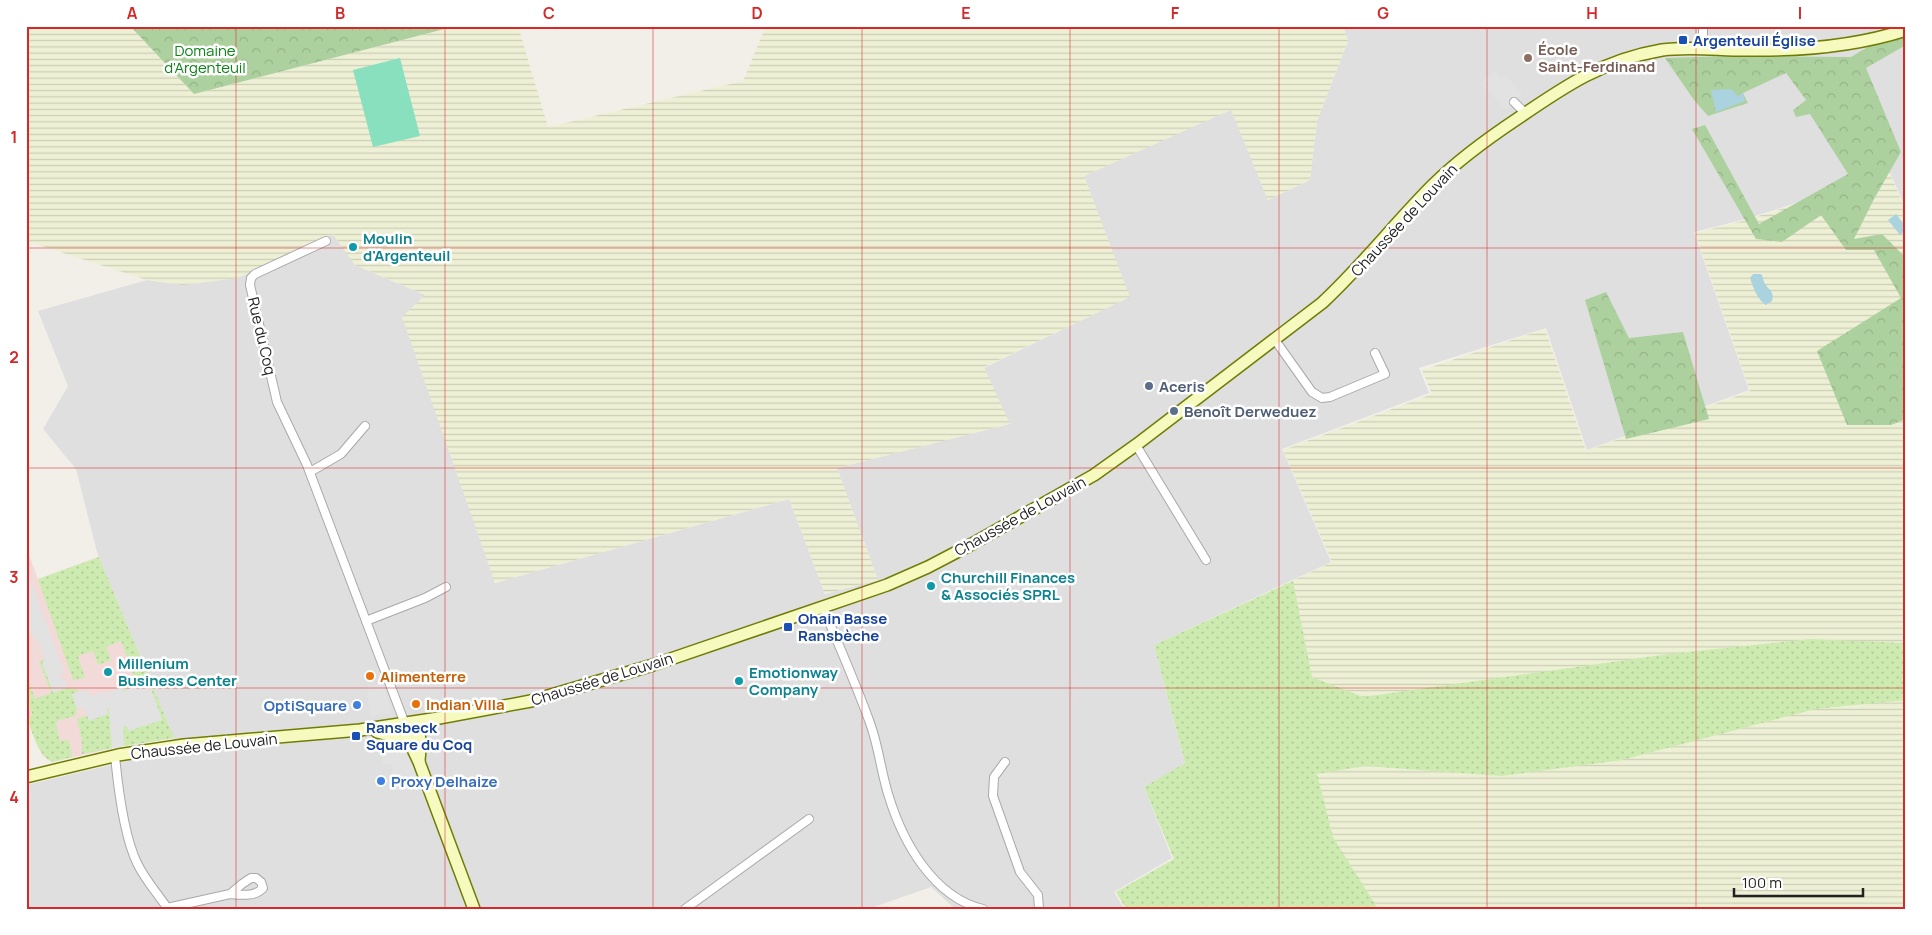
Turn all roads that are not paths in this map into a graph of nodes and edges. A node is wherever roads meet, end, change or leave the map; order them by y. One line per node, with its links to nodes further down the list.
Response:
1 (1703, 26): 3 (street)
2 (1906, 30): 3 (main road, Chaussée de Louvain)
3 (1703, 49): 5 (main road, Chaussée de Louvain)
4 (1514, 102): 5 (street)
5 (1525, 114): 7 (main road, Chaussée de Louvain)
6 (326, 241): 11 (street, Rue du Coq)
7 (1275, 340): 8 (street); 10 (main road, Chaussée de Louvain)
8 (1375, 353)
9 (365, 426): 11 (street)
10 (1136, 446): 12 (street); 14 (main road, Chaussée de Louvain)
11 (310, 472): 15 (street, Rue du Coq)
12 (1206, 560)
13 (446, 587): 15 (street)
14 (823, 607): 16 (main road, Chaussée de Louvain); 28 (street)
15 (366, 621): 17 (street, Rue du Coq)
16 (440, 718): 17 (main road, Chaussée de Louvain); 19 (main road)
17 (405, 724): 18 (main road, Chaussée de Louvain); 19 (main road)
18 (360, 730): 19 (main road); 20 (main road, Chaussée de Louvain)
19 (416, 743): 26 (main road)
20 (115, 756): 22 (main road, Chaussée de Louvain); 25 (street)
21 (1005, 762): 29 (street)
22 (26, 777)
23 (808, 819): 27 (street)
24 (230, 894): 25 (street)
25 (168, 908)
26 (474, 909)
27 (685, 909)
28 (983, 909)
29 (1039, 909)

